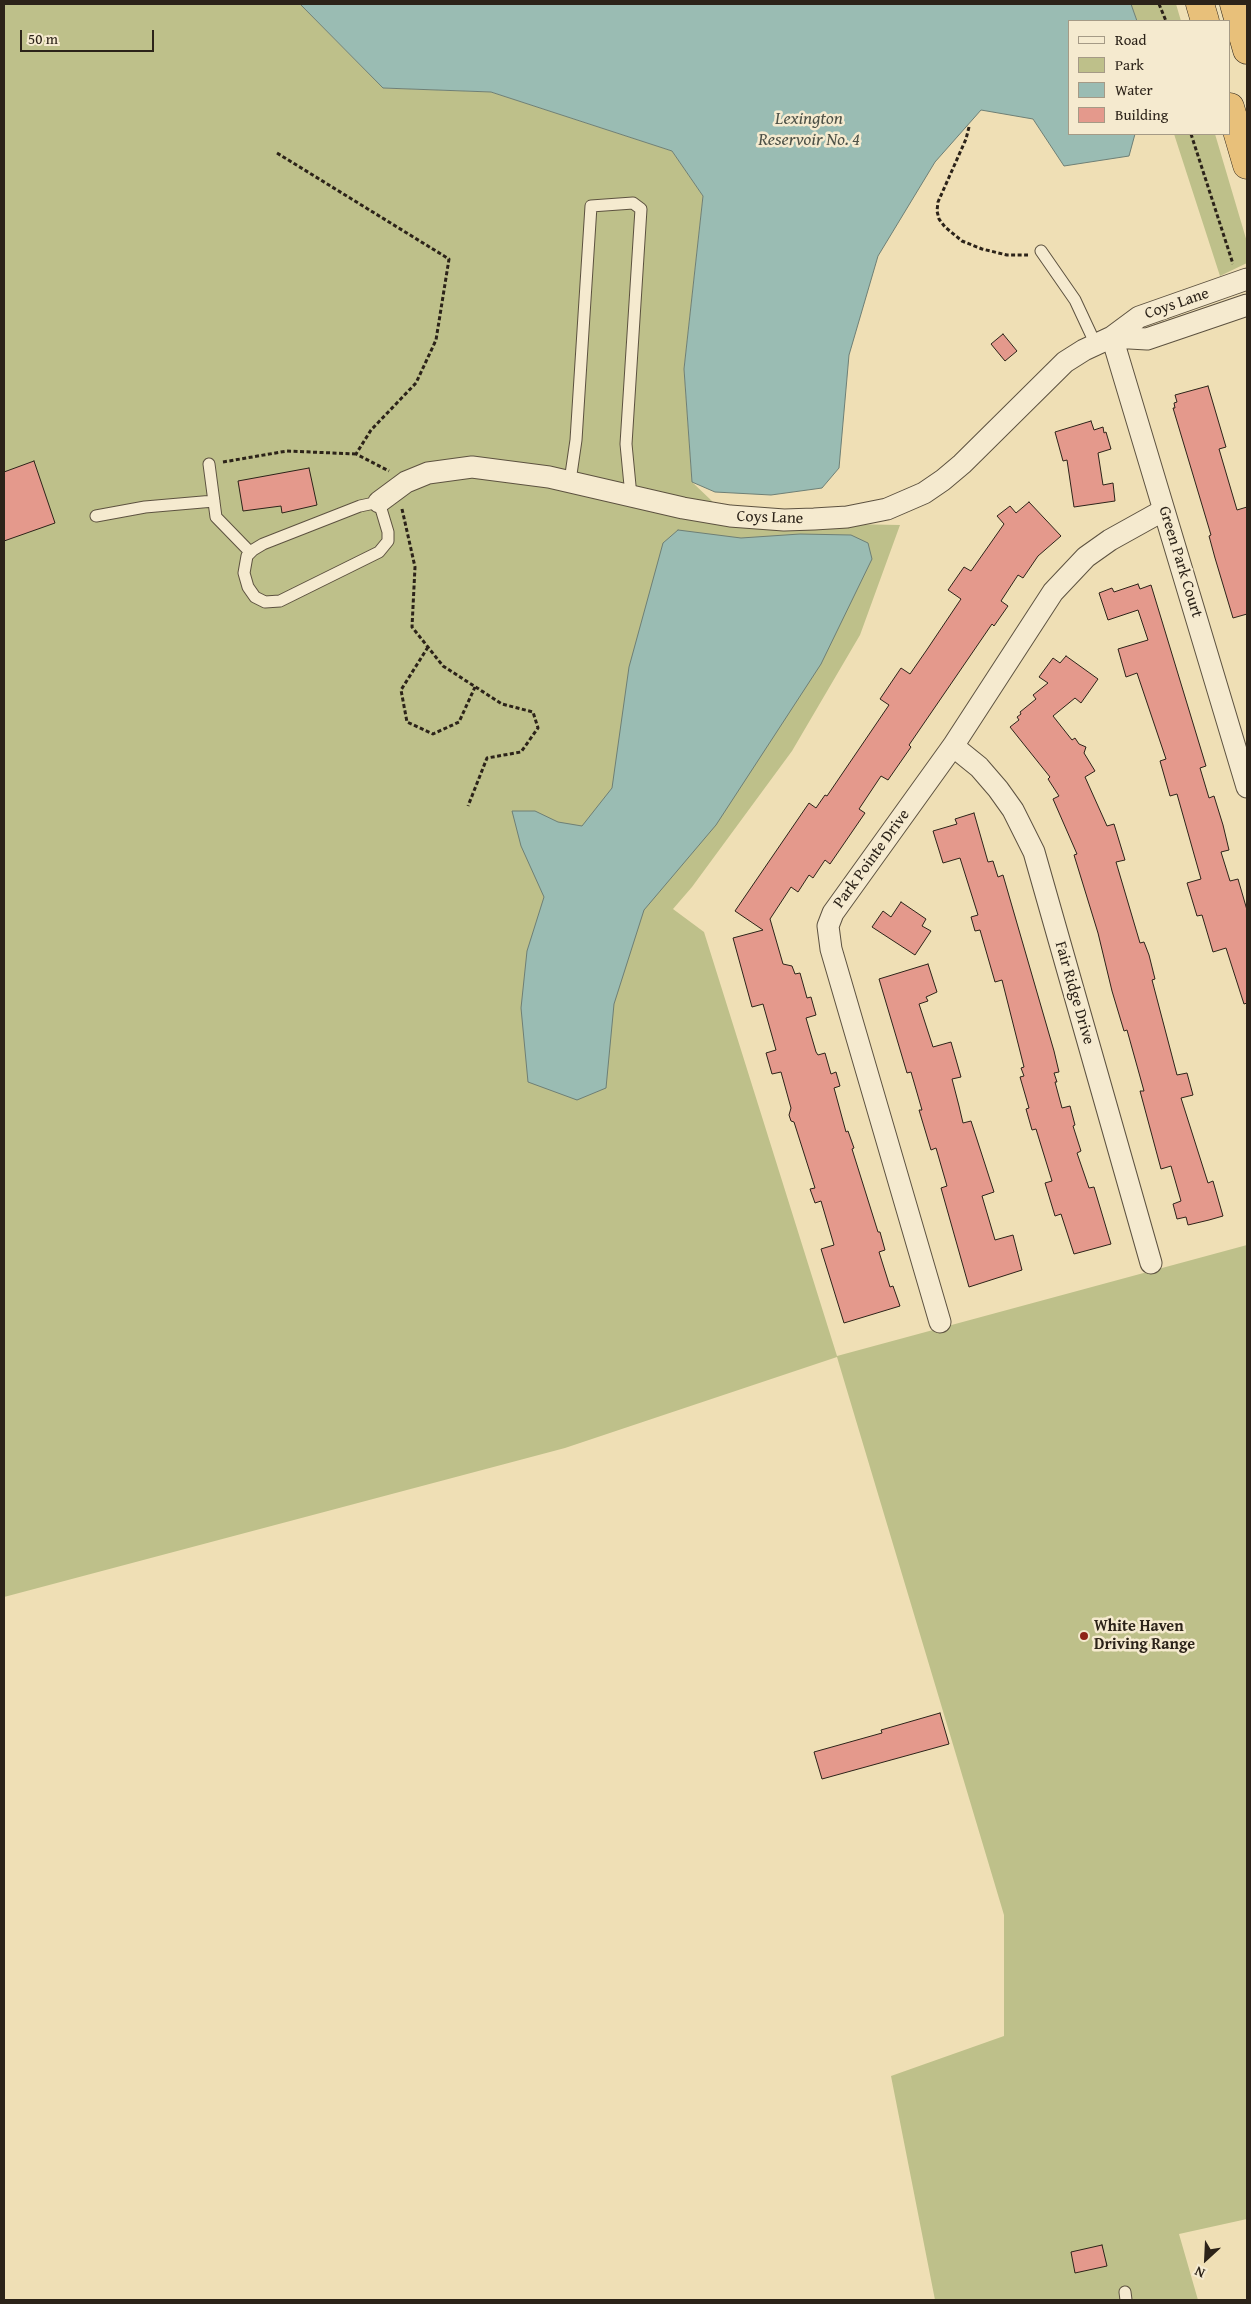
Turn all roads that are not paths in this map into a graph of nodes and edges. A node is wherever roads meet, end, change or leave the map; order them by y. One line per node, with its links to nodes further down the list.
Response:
1 (1200, 4): 3 (highway)
2 (1234, 4): 4 (highway)
3 (1205, 20)
4 (1247, 50)
5 (1231, 110): 6 (highway)
6 (1247, 166)
7 (1041, 251): 10 (lane)
8 (1241, 274): 10 (street, Coys Lane)
9 (1247, 305): 10 (street, Coys Lane)
10 (1104, 341): 13 (street, Coys Lane); 16 (street, Green Park Court)
11 (209, 464): 14 (lane)
12 (570, 481): 13 (street, Coys Lane); 13 (lane); 15 (street, Coys Lane)
13 (632, 496)
14 (214, 501): 17 (lane); 18 (lane)
15 (379, 502): 18 (lane); 18 (lane)
16 (1164, 510): 19 (street, Park Pointe Drive); 20 (street, Green Park Court)
17 (96, 516)
18 (250, 552)
19 (953, 746): 21 (street, Fair Ridge Drive); 22 (street, Park Pointe Drive)
20 (1247, 787)
21 (1151, 1263)
22 (940, 1322)

